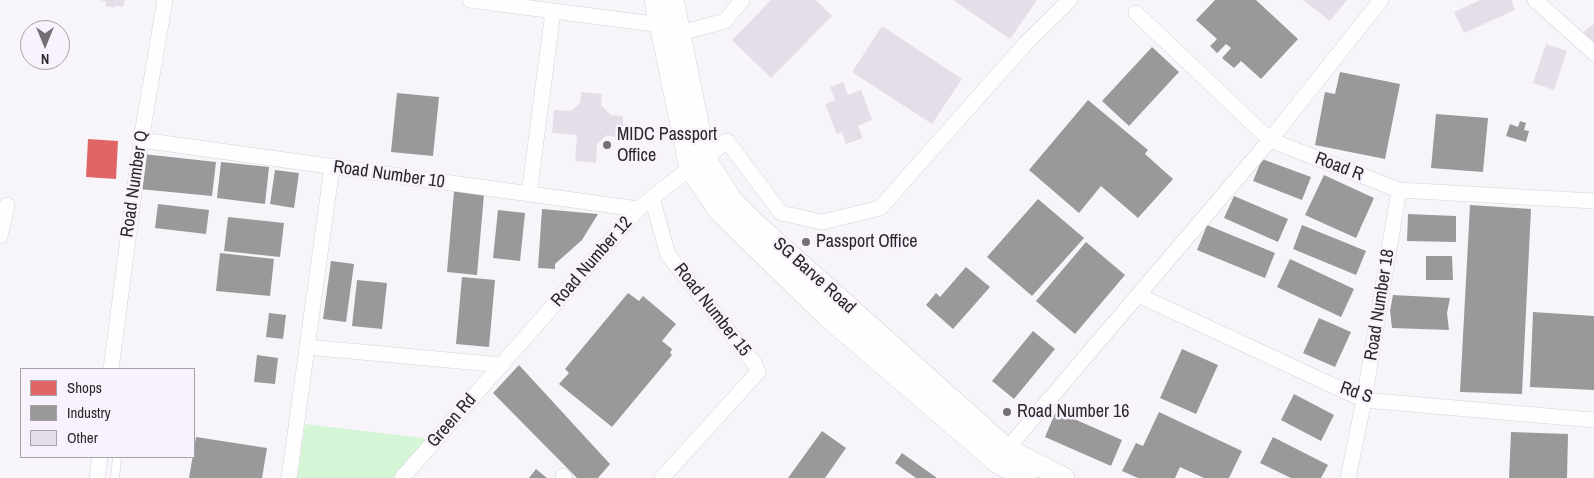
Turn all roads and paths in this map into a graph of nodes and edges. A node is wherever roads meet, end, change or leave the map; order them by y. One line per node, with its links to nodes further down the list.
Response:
1 (165, 0): 14 (street, Road Number Q)
2 (470, 0): 9 (street)
3 (655, 0): 11 (main road, SG Barve Road)
4 (673, 0): 12 (main road, SG Barve Road)
5 (742, 0): 12 (street)
6 (1070, 0): 24 (street)
7 (1381, 0): 15 (street)
8 (1535, 0): 13 (street)
9 (554, 12): 11 (street); 19 (street)
10 (1136, 13): 15 (street, Road R)
11 (661, 25): 12 (street); 16 (main road, SG Barve Road)
12 (681, 33): 16 (main road, SG Barve Road)
13 (1594, 54)
14 (141, 140): 17 (street, Road Number 10); 30 (street, Road Number Q)
15 (1270, 140): 18 (street, Road R); 27 (street)
16 (697, 163): 20 (street, Road Number 12); 24 (street, Road Number 12); 25 (main road, SG Barve Road); 35 (main road, SG Barve Road)
17 (332, 167): 19 (street, Road Number 10); 28 (street)
18 (1399, 190): 21 (street, Road R); 31 (street, Road Number 18)
19 (529, 194): 23 (street, Road Number 10)
20 (652, 198): 23 (street, Road Number 12); 40 (street, Road Number 15)
21 (1594, 201)
22 (7, 205): 26 (street)
23 (638, 209): 29 (street, Road Number 12)
24 (781, 213): 25 (street)
25 (758, 226): 35 (main road, SG Barve Road)
26 (0, 236)
27 (1138, 295): 31 (street, Rd S); 35 (street)
28 (307, 347): 29 (street); 38 (street)
29 (502, 364): 39 (street, Green Rd)
30 (111, 368)
31 (1364, 400): 32 (street, Rd S); 43 (street, Road Number 18)
32 (1594, 420)
33 (100, 458): 36 (street)
34 (118, 458): 37 (lane)
35 (998, 463): 41 (main road, SG Barve Road); 42 (main road, SG Barve Road)
36 (97, 478)
37 (115, 478)
38 (289, 478)
39 (402, 478)
40 (662, 478)
41 (1028, 478)
42 (1064, 478)
43 (1348, 478)

